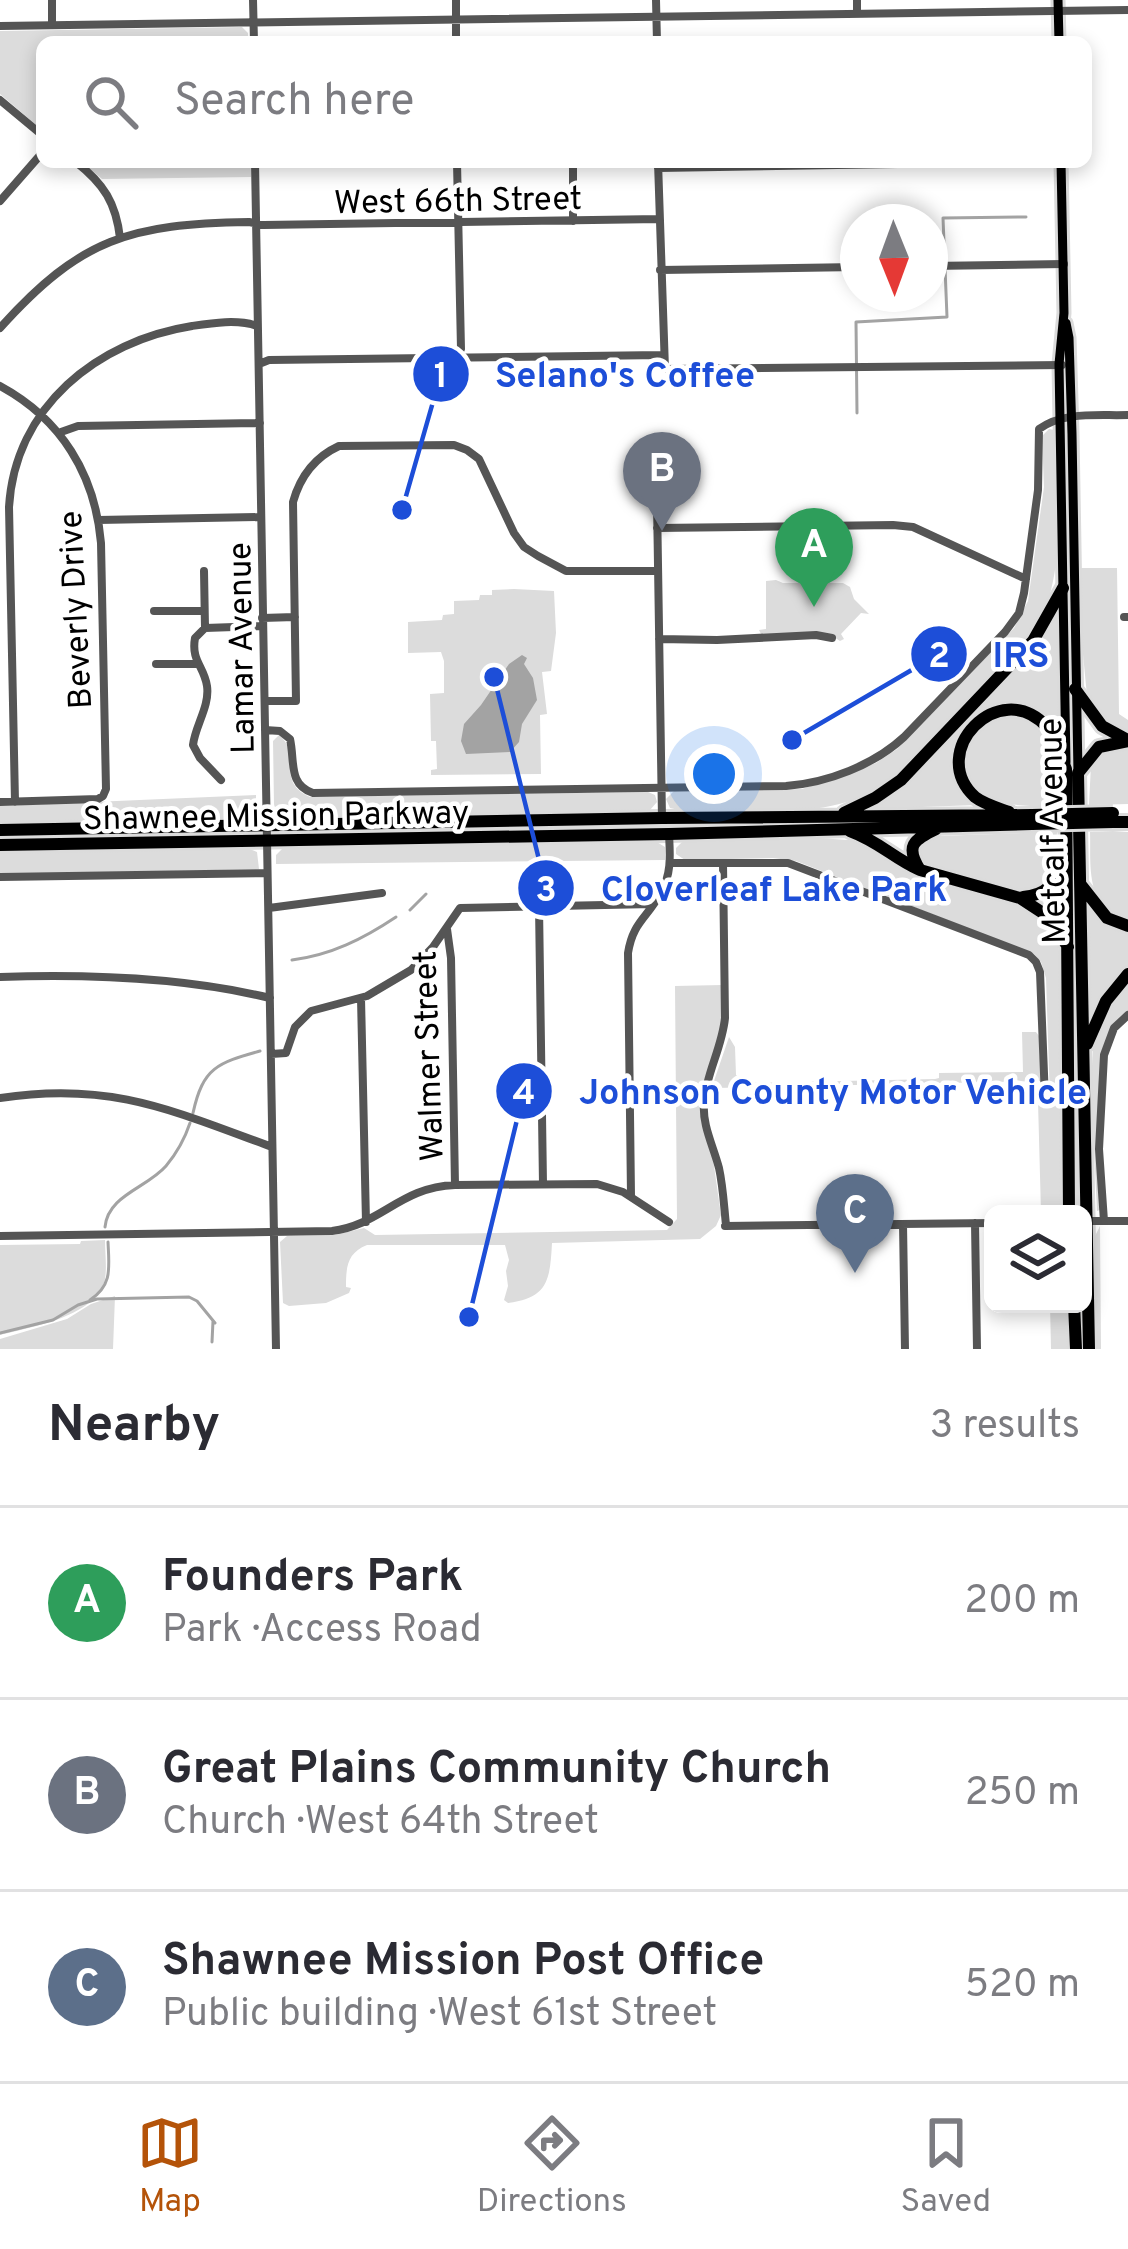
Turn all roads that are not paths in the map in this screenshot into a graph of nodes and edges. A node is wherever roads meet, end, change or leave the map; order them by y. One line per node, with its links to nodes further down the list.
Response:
1 (52, 0): 12 (street)
2 (254, 0): 11 (street)
3 (456, 0): 10 (street)
4 (656, 0): 9 (street)
5 (856, 0): 8 (street)
6 (1058, 6): 7 (street); 8 (street); 17 (main road)
7 (1128, 10)
8 (857, 14): 9 (street)
9 (657, 17): 10 (street); 16 (street)
10 (455, 20): 11 (street); 15 (street)
11 (254, 22): 12 (street); 14 (street)
12 (52, 25): 13 (street)
13 (0, 26)
14 (254, 36)
15 (456, 36)
16 (657, 36)
17 (1059, 36)
18 (0, 100): 19 (street)
19 (36, 130)
20 (36, 160): 27 (street)
21 (84, 168): 32 (street)
22 (255, 168): 30 (street, Lamar Avenue)
23 (458, 168): 31 (street)
24 (572, 168): 29 (street)
25 (658, 168): 28 (street)
26 (1061, 168): 33 (main road, Metcalf Avenue)
27 (0, 202)
28 (660, 219): 29 (street, West 66th Street); 36 (street)
29 (573, 221): 31 (street, West 66th Street)
30 (256, 223): 31 (street, West 66th Street); 32 (street, West 66th Street); 37 (street, Lamar Avenue)
31 (459, 223): 40 (street)
32 (120, 238): 38 (street, West 66th Street)
33 (1064, 265): 34 (street); 42 (main road, Metcalf Avenue)
34 (948, 266)
35 (840, 267): 36 (street)
36 (660, 270): 39 (street)
37 (257, 326): 41 (street, Lamar Avenue); 44 (street)
38 (0, 328)
39 (662, 356): 40 (street); 42 (street)
40 (457, 358): 41 (street)
41 (259, 364): 47 (street, Lamar Avenue)
42 (1064, 365): 46 (main road, Metcalf Avenue)
43 (0, 386): 44 (street, Beverly Drive)
44 (40, 415): 48 (street, Beverly Drive); 74 (street)
45 (1128, 415): 46 (street)
46 (1066, 418): 55 (street); 56 (main road, Metcalf Avenue); 66 (main road, Metcalf Avenue)
47 (260, 423): 48 (street); 50 (street, Lamar Avenue)
48 (61, 432): 51 (street, Beverly Drive)
49 (656, 437): 52 (street)
50 (261, 517): 51 (street); 60 (street, Lamar Avenue)
51 (98, 520): 74 (street, Beverly Drive)
52 (657, 528): 54 (street); 55 (street)
53 (204, 571): 58 (street)
54 (658, 572): 59 (street); 63 (street)
55 (1026, 579): 72 (street)
56 (1063, 588): 70 (main road, Metcalf Avenue); 80 (highway)
57 (154, 611): 58 (street)
58 (204, 611): 61 (street)
59 (295, 617): 60 (street); 67 (street)
60 (262, 622): 61 (street); 67 (street, Lamar Avenue)
61 (205, 628): 65 (street)
62 (832, 638): 63 (street)
63 (659, 639): 72 (street)
64 (156, 664): 65 (street)
65 (197, 664): 71 (street)
66 (1076, 689): 69 (highway); 70 (main road, Metcalf Avenue)
67 (266, 701): 68 (street, Lamar Avenue)
68 (266, 730): 72 (street); 82 (street, Lamar Avenue)
69 (1128, 740): 70 (highway)
70 (1072, 771): 75 (highway); 88 (highway, Metcalf Avenue); 94 (highway, Metcalf Avenue)
71 (221, 780)
72 (661, 788): 76 (street)
73 (0, 802): 74 (street)
74 (15, 802)
75 (1016, 815): 79 (highway, Shawnee Mission Parkway); 80 (highway, Shawnee Mission Parkway)
76 (662, 818): 77 (highway, Shawnee Mission Parkway); 82 (highway, Shawnee Mission Parkway); 84 (highway)
77 (688, 818): 80 (highway, Shawnee Mission Parkway); 85 (highway)
78 (1120, 818): 79 (highway, Shawnee Mission Parkway, bridge)
79 (1032, 819): 81 (highway, Shawnee Mission Parkway)
80 (838, 822): 81 (highway, Shawnee Mission Parkway); 85 (highway, Shawnee Mission Parkway); 91 (highway)
81 (942, 825): 91 (highway)
82 (266, 826): 83 (highway, Shawnee Mission Parkway); 86 (street, Lamar Avenue)
83 (0, 830)
84 (644, 834): 85 (highway, Shawnee Mission Parkway); 86 (highway, Shawnee Mission Parkway)
85 (669, 834): 90 (street)
86 (266, 841): 87 (highway, Shawnee Mission Parkway); 92 (street, Lamar Avenue)
87 (0, 845)
88 (1067, 857): 96 (highway); 102 (highway, Metcalf Avenue)
89 (723, 862): 90 (street); 111 (street); 125 (street)
90 (670, 863): 97 (street)
91 (920, 870): 96 (highway)
92 (267, 873): 93 (street); 99 (street, Lamar Avenue)
93 (0, 877)
94 (1079, 883): 101 (highway); 108 (highway, Metcalf Avenue)
95 (382, 893): 99 (street)
96 (1020, 898): 102 (highway)
97 (653, 904): 98 (street); 115 (street)
98 (539, 905): 100 (street); 113 (street)
99 (269, 908): 105 (street, Lamar Avenue)
100 (447, 926): 106 (street); 114 (street, Walmer Street)
101 (1128, 926)
102 (1069, 948): 116 (highway, Metcalf Avenue)
103 (1128, 974): 108 (highway)
104 (0, 977): 105 (street)
105 (270, 998): 109 (street, Lamar Avenue)
106 (362, 998): 109 (street); 121 (street)
107 (1128, 1015): 119 (street)
108 (1083, 1053): 117 (highway, Metcalf Avenue)
109 (272, 1054): 112 (street, Lamar Avenue)
110 (0, 1098): 112 (street)
111 (1045, 1099)
112 (272, 1147): 126 (street, Lamar Avenue)
113 (544, 1184): 114 (street); 115 (street)
114 (454, 1185): 121 (street)
115 (631, 1196): 122 (street)
116 (1076, 1205)
117 (1079, 1205)
118 (1092, 1219): 119 (street)
119 (1104, 1221): 120 (street)
120 (1128, 1221)
121 (366, 1222): 126 (street)
122 (669, 1222)
123 (975, 1223): 124 (street); 125 (street); 132 (street)
124 (984, 1223)
125 (903, 1224): 131 (street)
126 (274, 1232): 127 (street); 130 (street, Lamar Avenue)
127 (0, 1235)
128 (1074, 1313): 133 (highway)
129 (1088, 1315): 134 (highway, Metcalf Avenue)
130 (276, 1349)
131 (904, 1349)
132 (977, 1349)
133 (1076, 1349)
134 (1089, 1349)

